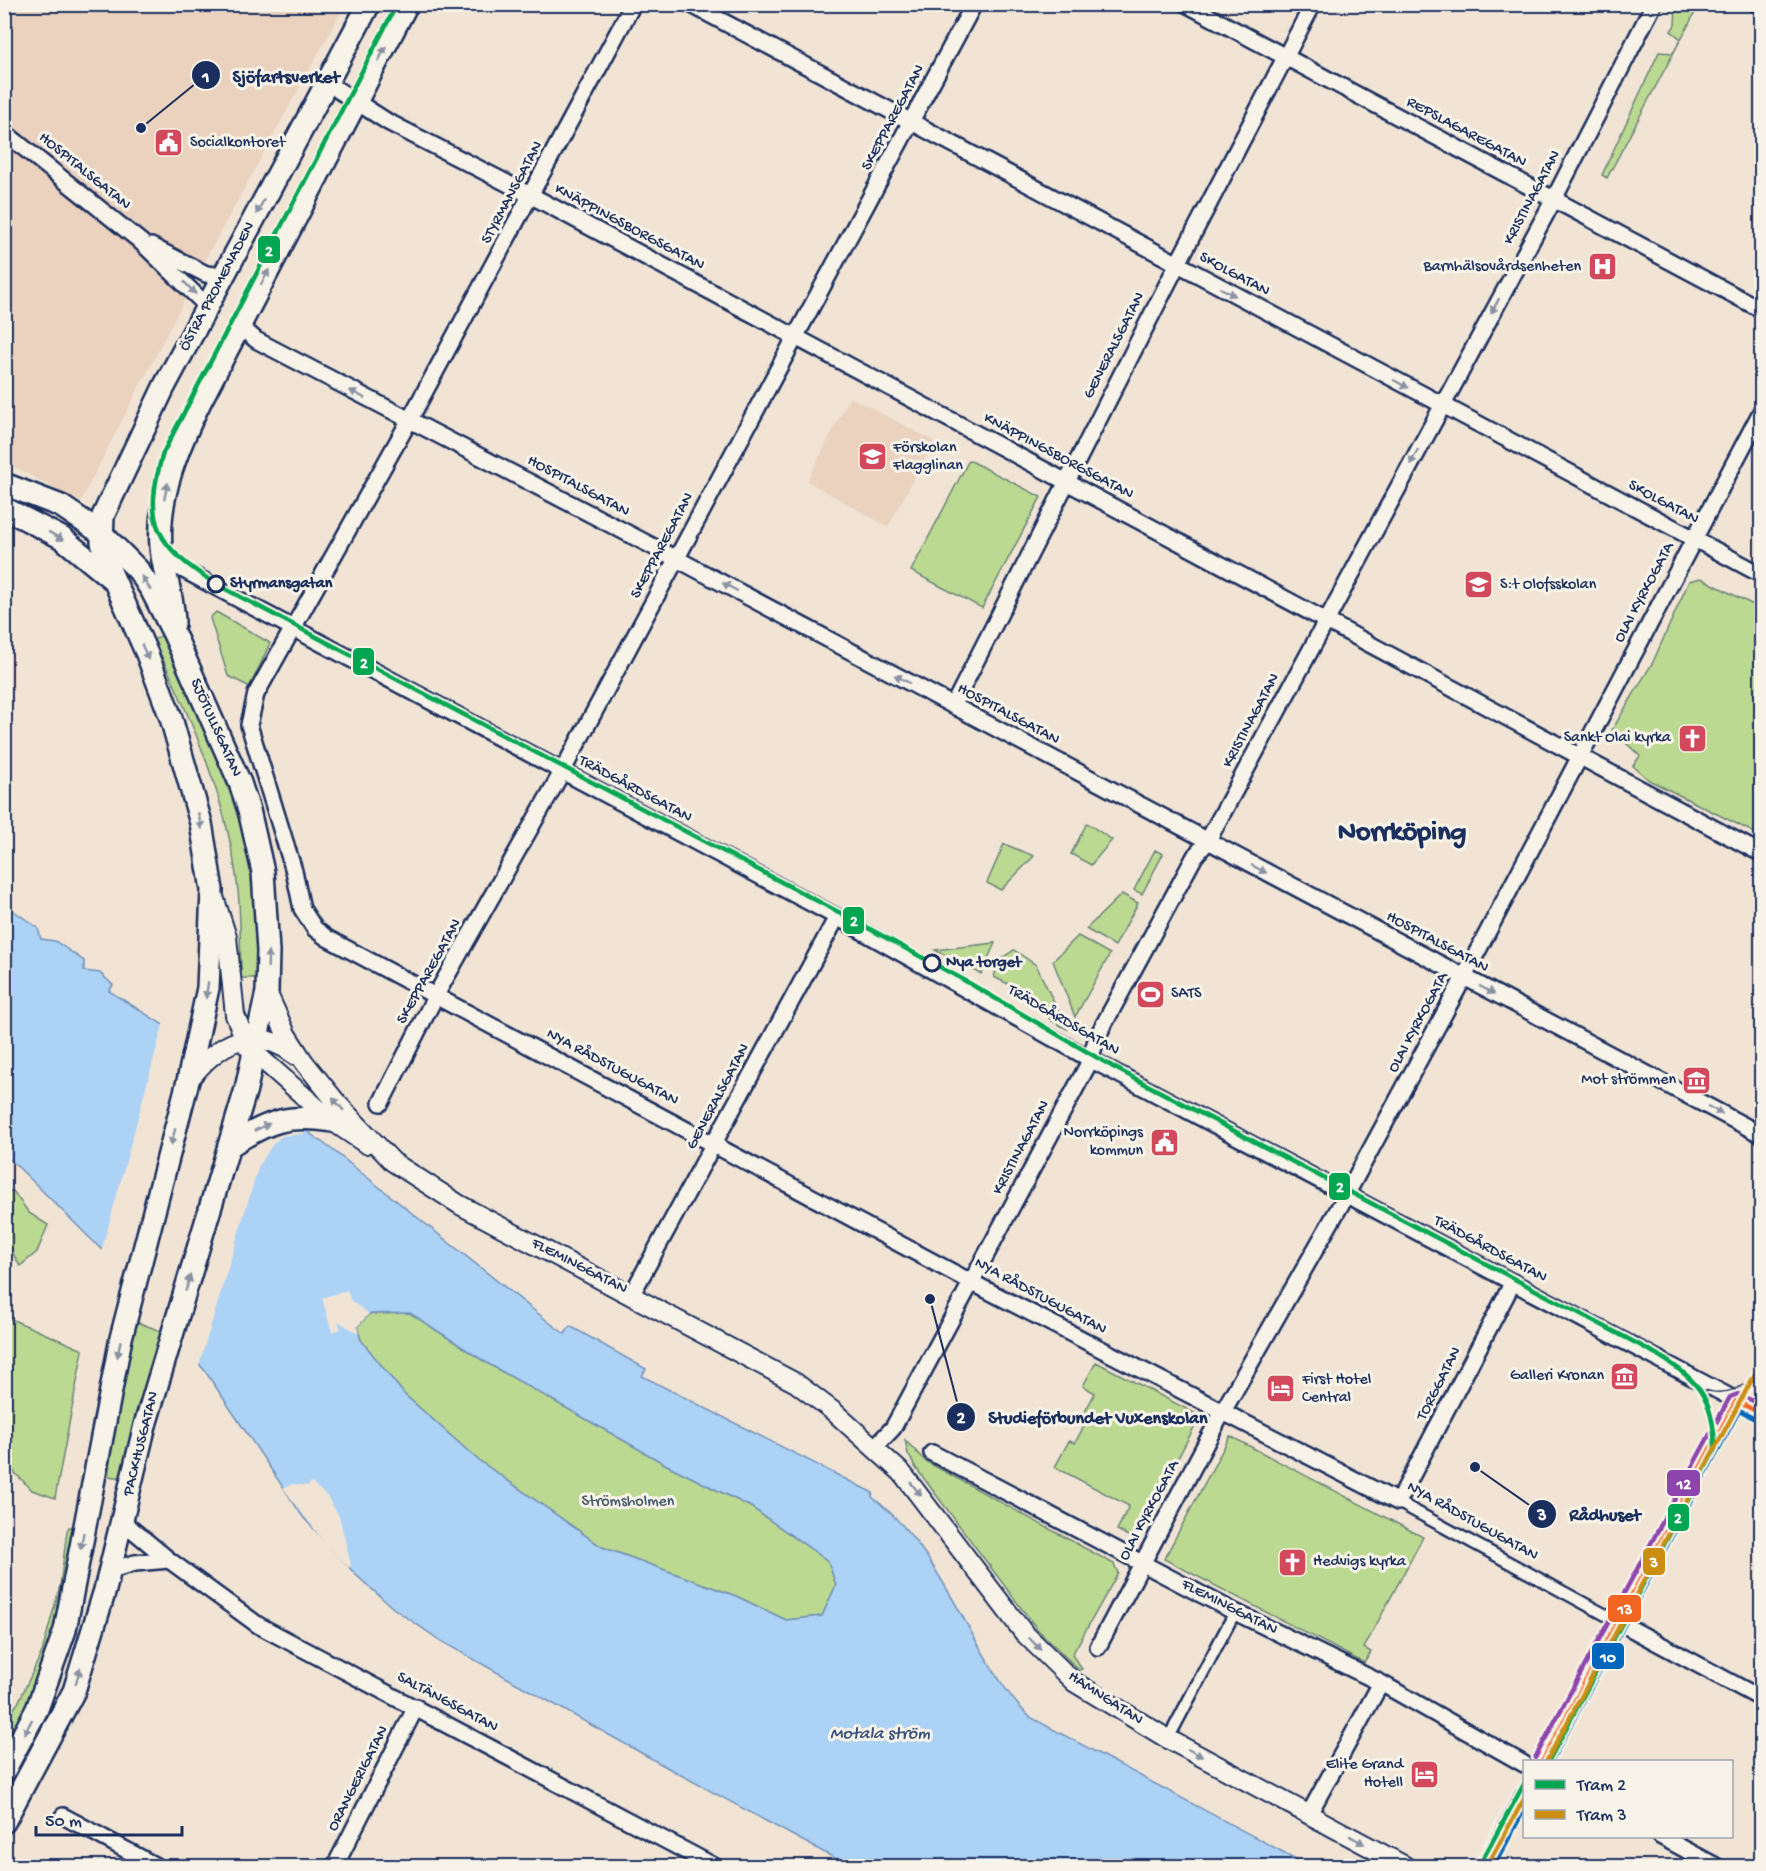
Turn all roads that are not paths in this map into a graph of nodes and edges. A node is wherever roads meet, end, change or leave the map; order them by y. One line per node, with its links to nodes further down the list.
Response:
1 (369, 4): 11 (main road, ÖSTRA PROMENADEN)
2 (407, 4): 15 (main road, one-way to 2)
3 (633, 4): 18 (street, STYRMANSGATAN)
4 (690, 4): 16 (street, SKOLGATAN)
5 (974, 4): 16 (street, SKEPPAREGATAN)
6 (1186, 4): 12 (street, REPSLAGAREGATAN)
7 (1313, 4): 12 (street, GENERALSGATAN)
8 (1654, 4): 19 (street, KRISTINAGATAN)
9 (1752, 4): 10 (street)
10 (1761, 9)
11 (348, 43): 13 (street); 14 (main road, ÖSTRA PROMENADEN)
12 (1286, 58): 19 (street, REPSLAGAREGATAN); 21 (street, GENERALSGATAN)
13 (338, 90): 14 (street); 15 (street, KNÄPPINGSBORGSGATAN)
14 (317, 100): 22 (main road, ÖSTRA PROMENADEN, one-way to 22)
15 (357, 104): 18 (street, KNÄPPINGSBORGSGATAN); 25 (main road, one-way to 15)
16 (911, 124): 21 (street, SKOLGATAN); 26 (street, SKEPPAREGATAN)
17 (4, 132): 20 (street, HOSPITALSGATAN)
18 (532, 196): 26 (street, KNÄPPINGSBORGSGATAN); 29 (street, STYRMANSGATAN)
19 (1553, 199): 24 (street, REPSLAGAREGATAN); 27 (street, KRISTINAGATAN, one-way to 27)
20 (140, 241): 22 (street, HOSPITALSGATAN); 23 (street, HOSPITALSGATAN, one-way to 23)
21 (1177, 265): 27 (street, SKOLGATAN, one-way to 27); 30 (street, GENERALSGATAN)
22 (224, 276): 23 (main road, ÖSTRA PROMENADEN)
23 (208, 307): 33 (main road, ÖSTRA PROMENADEN)
24 (1761, 310)
25 (239, 325): 29 (street, HOSPITALSGATAN, one-way to 25); 35 (main road, one-way to 25)
26 (796, 337): 30 (street, KNÄPPINGSBORGSGATAN); 36 (street, SKEPPAREGATAN)
27 (1441, 405): 34 (street, SKOLGATAN); 39 (street, KRISTINAGATAN, one-way to 39)
28 (1761, 410): 34 (street, OLAI KYRKOGATA)
29 (409, 421): 36 (street, HOSPITALSGATAN); 40 (street, STYRMANSGATAN)
30 (1066, 482): 39 (street, KNÄPPINGSBORGSGATAN); 42 (street, GENERALSGATAN)
31 (4, 484): 33 (main road, SJÖTULLSGATAN)
32 (4, 508): 38 (main road, one-way to 38)
33 (101, 533): 38 (main road, ÖSTRA PROMENADEN); 41 (main road, SJÖTULLSGATAN, one-way to 33)
34 (1694, 540): 37 (street, SKOLGATAN); 43 (street, OLAI KYRKOGATA)
35 (161, 549): 40 (street, TRÄDGÅRDSGATAN); 41 (main road)
36 (677, 559): 42 (street, HOSPITALSGATAN, one-way to 36); 44 (street, SKEPPAREGATAN)
37 (1761, 575)
38 (113, 579): 47 (main road, one-way to 47)
39 (1326, 621): 43 (street, KNÄPPINGSBORGSGATAN); 45 (street, KRISTINAGATAN)
40 (293, 629): 44 (street, TRÄDGÅRDSGATAN); 49 (street, STYRMANSGATAN)
41 (174, 634): 51 (main road, SJÖTULLSGATAN, one-way to 41)
42 (953, 706): 45 (street, HOSPITALSGATAN)
43 (1578, 757): 46 (street, KNÄPPINGSBORGSGATAN); 50 (street, OLAI KYRKOGATA)
44 (562, 772): 48 (street, TRÄDGÅRDSGATAN); 52 (street, SKEPPAREGATAN)
45 (1207, 842): 50 (street, HOSPITALSGATAN, one-way to 50); 55 (street, KRISTINAGATAN)
46 (1761, 855)
47 (212, 890): 53 (street); 54 (main road, one-way to 54)
48 (837, 917): 55 (street, TRÄDGÅRDSGATAN); 60 (street, GENERALSGATAN)
49 (308, 920): 52 (street, NYA RÅDSTUGUGATAN)
50 (1464, 977): 59 (street, HOSPITALSGATAN, one-way to 59); 63 (street, OLAI KYRKOGATA)
51 (267, 992): 53 (main road, SJÖTULLSGATAN); 56 (street, FLEMINGGATAN)
52 (436, 995): 57 (street, SKEPPAREGATAN); 60 (street, NYA RÅDSTUGUGATAN)
53 (252, 1044): 54 (street); 56 (street, FLEMINGGATAN); 58 (street); 61 (main road, PACKHUSGATAN)
54 (204, 1050): 84 (main road, one-way to 84)
55 (1090, 1059): 63 (street, TRÄDGÅRDSGATAN); 64 (street, KRISTINAGATAN)
56 (304, 1062): 62 (street, FLEMINGGATAN, one-way to 56)
57 (381, 1103)
58 (332, 1121): 61 (main road, one-way to 58); 62 (street)
59 (1761, 1135)
60 (715, 1143): 64 (street, NYA RÅDSTUGUGATAN); 66 (street, GENERALSGATAN)
61 (231, 1144): 72 (main road, PACKHUSGATAN, one-way to 61)
62 (393, 1162): 66 (street, FLEMINGGATAN)
63 (1347, 1195): 65 (street, TRÄDGÅRDSGATAN); 67 (street, OLAI KYRKOGATA)
64 (971, 1282): 67 (street, NYA RÅDSTUGUGATAN); 69 (street, KRISTINAGATAN)
65 (1513, 1282): 68 (street, TRÄDGÅRDSGATAN); 71 (street, TORGGATAN)
66 (632, 1294): 69 (street, FLEMINGGATAN)
67 (1222, 1413): 71 (street, NYA RÅDSTUGUGATAN); 74 (street, OLAI KYRKOGATA)
68 (1761, 1414)
69 (874, 1448): 82 (street, HAMNGATAN, one-way to 82)
70 (933, 1453): 74 (street, FLEMINGGATAN)
71 (1398, 1502): 77 (street, NYA RÅDSTUGUGATAN)
72 (123, 1522): 73 (street, SALTÄNGSGATAN); 75 (main road, PACKHUSGATAN)
73 (169, 1560): 75 (street); 81 (street, SALTÄNGSGATAN)
74 (1142, 1564): 76 (street, FLEMINGGATAN); 78 (street, OLAI KYRKOGATA)
75 (111, 1570): 87 (main road, PACKHUSGATAN, one-way to 75)
76 (1235, 1612): 79 (street, FLEMINGGATAN); 82 (street)
77 (1613, 1619): 80 (street, NYA RÅDSTUGUGATAN)
78 (1098, 1647)
79 (1381, 1683): 83 (street, FLEMINGGATAN); 85 (street)
80 (1761, 1699)
81 (416, 1707): 90 (street, ORANGERIGATAN); 91 (street, SALTÄNGSGATAN)
82 (1168, 1739): 85 (street, HAMNGATAN, one-way to 85)
83 (1523, 1763)
84 (4, 1771)
85 (1309, 1814): 92 (street, HAMNGATAN, one-way to 92)
86 (63, 1816): 89 (street)
87 (4, 1822)
88 (1664, 1838): 93 (street)
89 (156, 1866)
90 (335, 1866)
91 (714, 1866)
92 (1405, 1866)
93 (1716, 1866)

